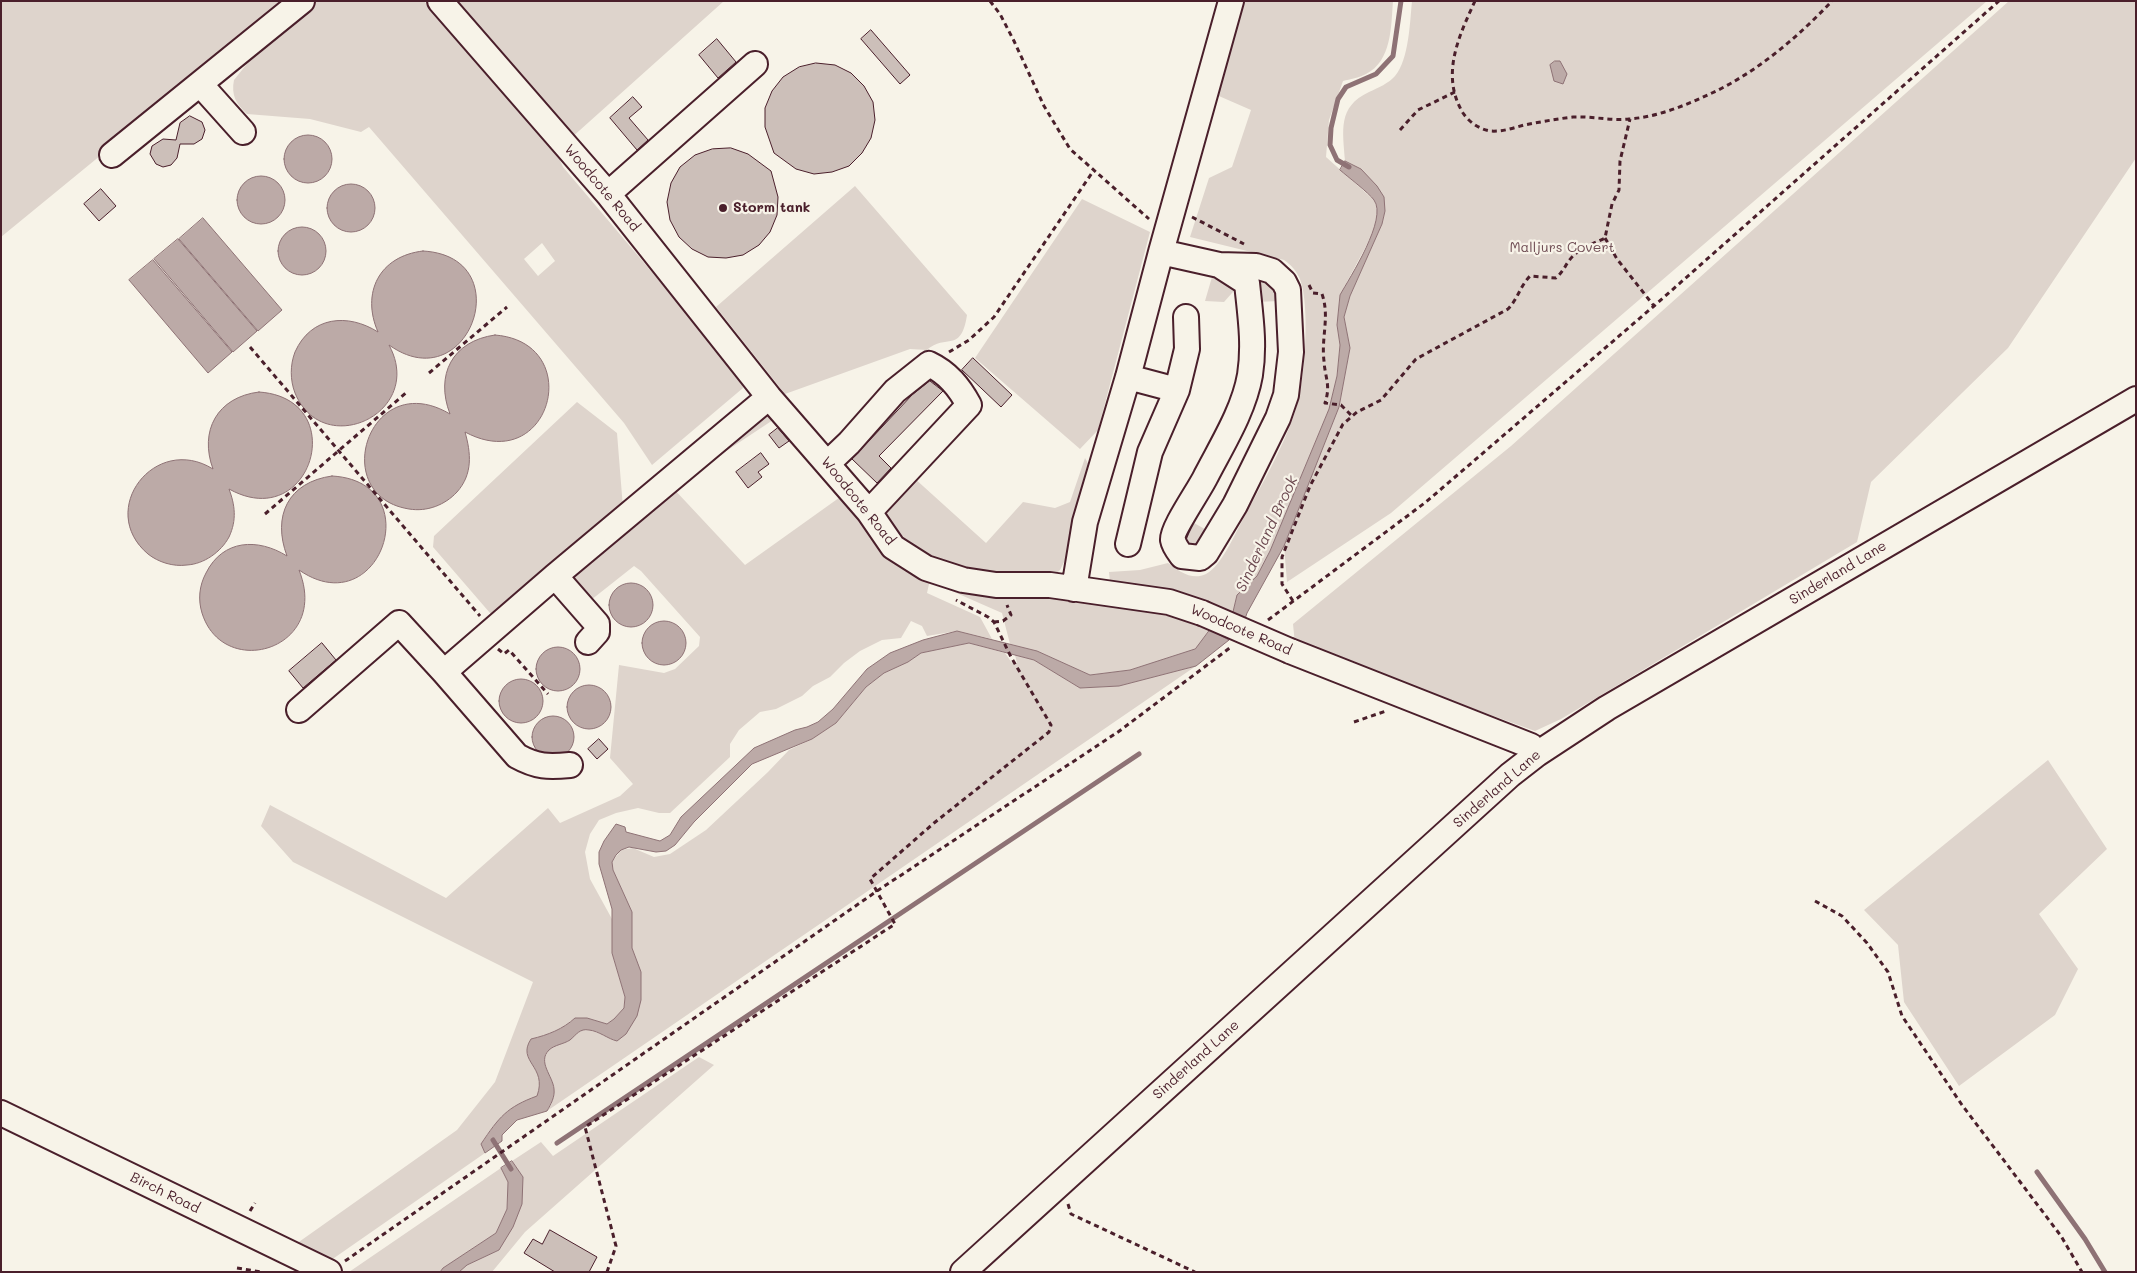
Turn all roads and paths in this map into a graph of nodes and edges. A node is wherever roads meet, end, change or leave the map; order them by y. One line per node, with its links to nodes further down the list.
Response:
1 (302, 1): 9 (street)
2 (440, 1): 16 (street, Woodcote Road)
3 (990, 1): 15 (path)
4 (1231, 1): 18 (street)
5 (1475, 1): 10 (path)
6 (1832, 1): 11 (path)
7 (1999, 1): 20 (path)
8 (756, 64): 16 (street)
9 (200, 84): 13 (street); 14 (street)
10 (1454, 92): 11 (path); 12 (path)
11 (1630, 119): 17 (path)
12 (1400, 130)
13 (242, 132)
14 (112, 155)
15 (1094, 170): 18 (path); 24 (path)
16 (608, 194): 29 (street, Woodcote Road)
17 (1606, 238): 20 (path); 32 (path)
18 (1164, 241): 19 (street); 26 (street)
19 (1219, 264): 19 (street)
20 (1654, 306): 40 (path)
21 (507, 307): 25 (path)
22 (1186, 318): 27 (street)
23 (250, 347): 33 (path)
24 (929, 364): 34 (street); 35 (street)
25 (429, 374)
26 (1128, 377): 27 (street); 39 (street)
27 (1177, 390): 37 (street)
28 (407, 392): 33 (path)
29 (769, 397): 34 (street, Woodcote Road); 38 (street)
30 (2136, 398): 51 (street, Sinderland Lane)
31 (1325, 404): 32 (path)
32 (1352, 416): 40 (path)
33 (339, 450): 36 (path); 43 (path)
34 (820, 455): 35 (street, Woodcote Road)
35 (869, 512): 39 (street, Woodcote Road)
36 (265, 514)
37 (1128, 544)
38 (555, 576): 43 (street); 44 (street)
39 (1074, 589): 47 (street, Woodcote Road, bridge)
40 (1293, 601): 42 (path)
41 (1003, 621): 53 (path)
42 (1261, 625)
43 (489, 632): 46 (street); 48 (path)
44 (588, 642)
45 (1237, 643): 53 (path)
46 (444, 672): 49 (street); 52 (street)
47 (1400, 693): 50 (path); 51 (street, Woodcote Road)
48 (548, 694)
49 (299, 710)
50 (1354, 722)
51 (1537, 754): 56 (street, Sinderland Lane)
52 (570, 764)
53 (877, 891): 58 (path); 60 (path)
54 (1815, 901): 63 (path)
55 (1, 1113): 58 (street, Birch Road)
56 (1055, 1188): 61 (street, Sinderland Lane); 62 (path)
57 (237, 1268): 59 (path)
58 (333, 1269)
59 (261, 1272)
60 (607, 1272)
61 (963, 1272)
62 (1195, 1272)
63 (2082, 1272)

